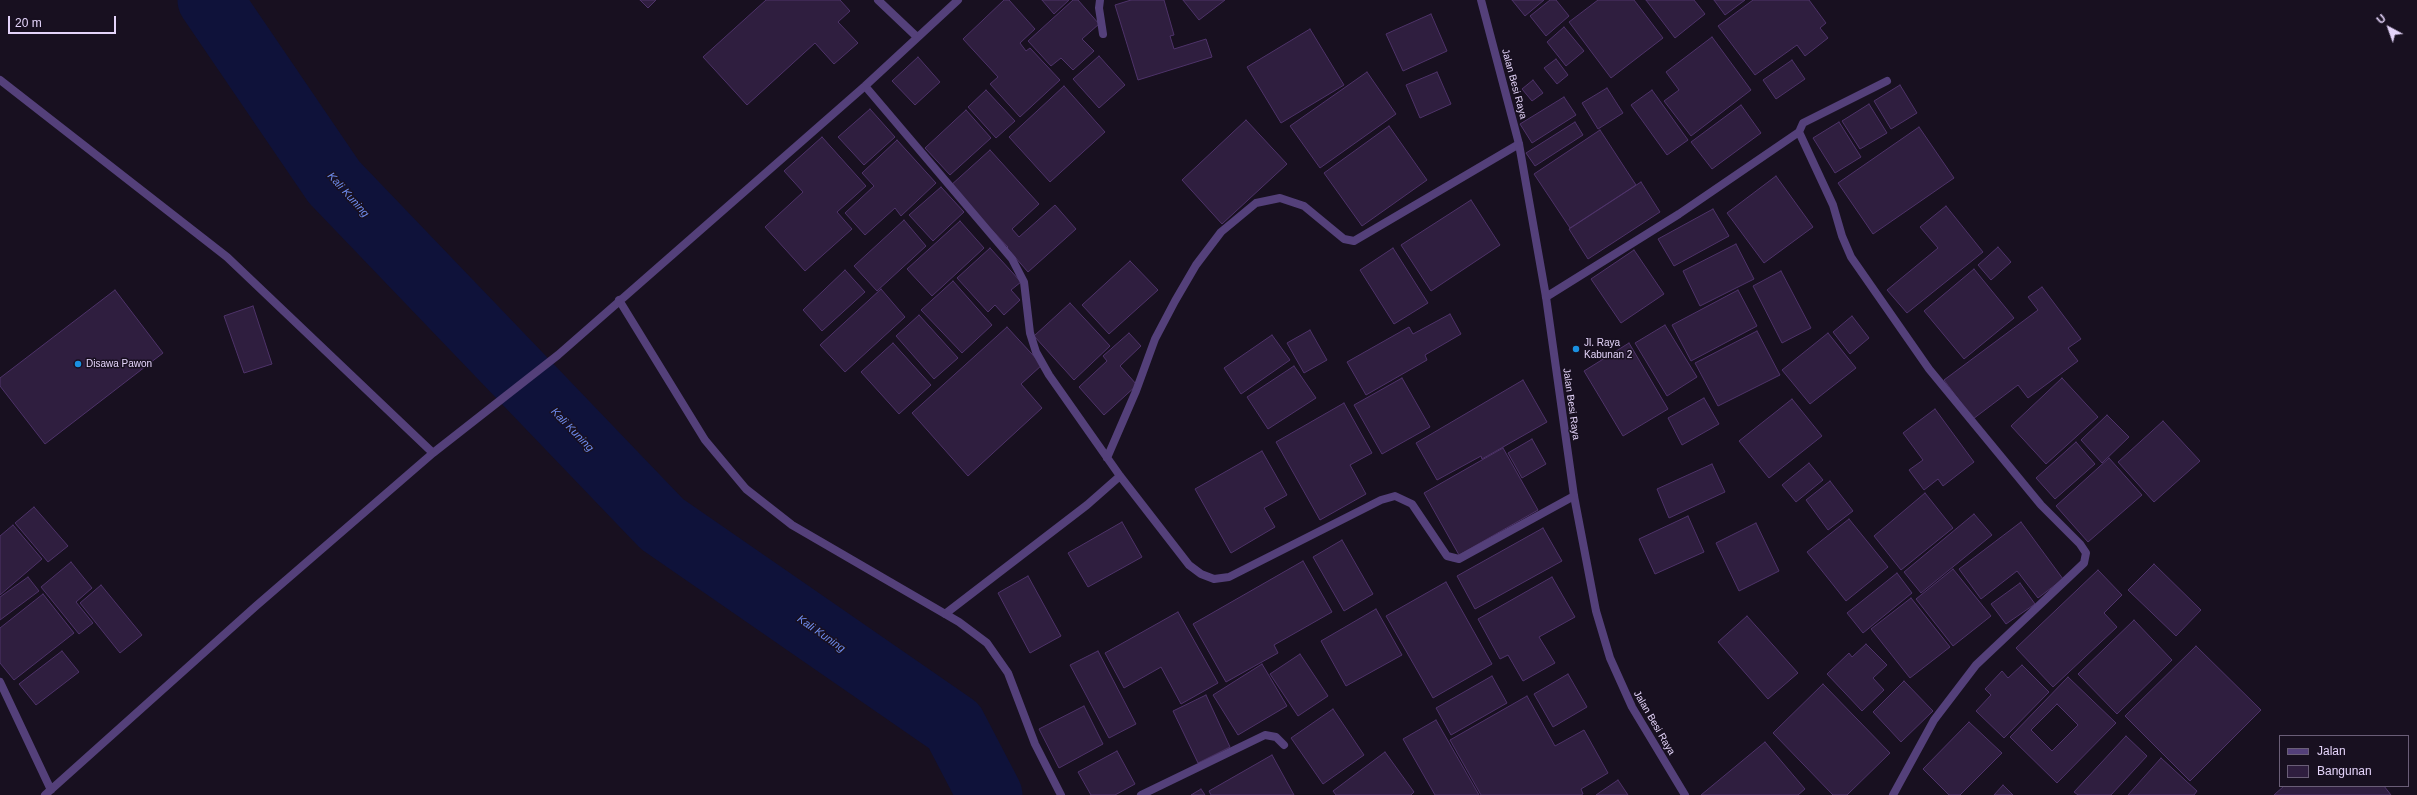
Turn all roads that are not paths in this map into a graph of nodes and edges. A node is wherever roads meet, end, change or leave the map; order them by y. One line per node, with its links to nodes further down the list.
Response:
1 (878, 0): 6 (street)
2 (958, 0): 6 (street)
3 (1100, 0): 5 (street)
4 (1481, 0): 11 (street, Jalan Besi Raya)
5 (1103, 34)
6 (917, 37): 9 (street)
7 (0, 80): 14 (street)
8 (1887, 82): 10 (street)
9 (865, 86): 13 (street); 15 (street)
10 (1800, 132): 12 (street); 25 (street)
11 (1519, 144): 12 (street, Jalan Besi Raya); 15 (street)
12 (1546, 297): 17 (street, Jalan Besi Raya)
13 (619, 300): 14 (street); 18 (street)
14 (434, 453): 21 (street)
15 (1107, 458): 16 (street)
16 (1120, 476): 17 (street); 18 (street)
17 (1574, 496): 24 (street, Jalan Besi Raya)
18 (945, 614): 22 (street)
19 (0, 682): 21 (street)
20 (1284, 745): 23 (street)
21 (48, 793)
22 (1061, 795)
23 (1141, 795)
24 (1685, 795)
25 (1892, 795)

